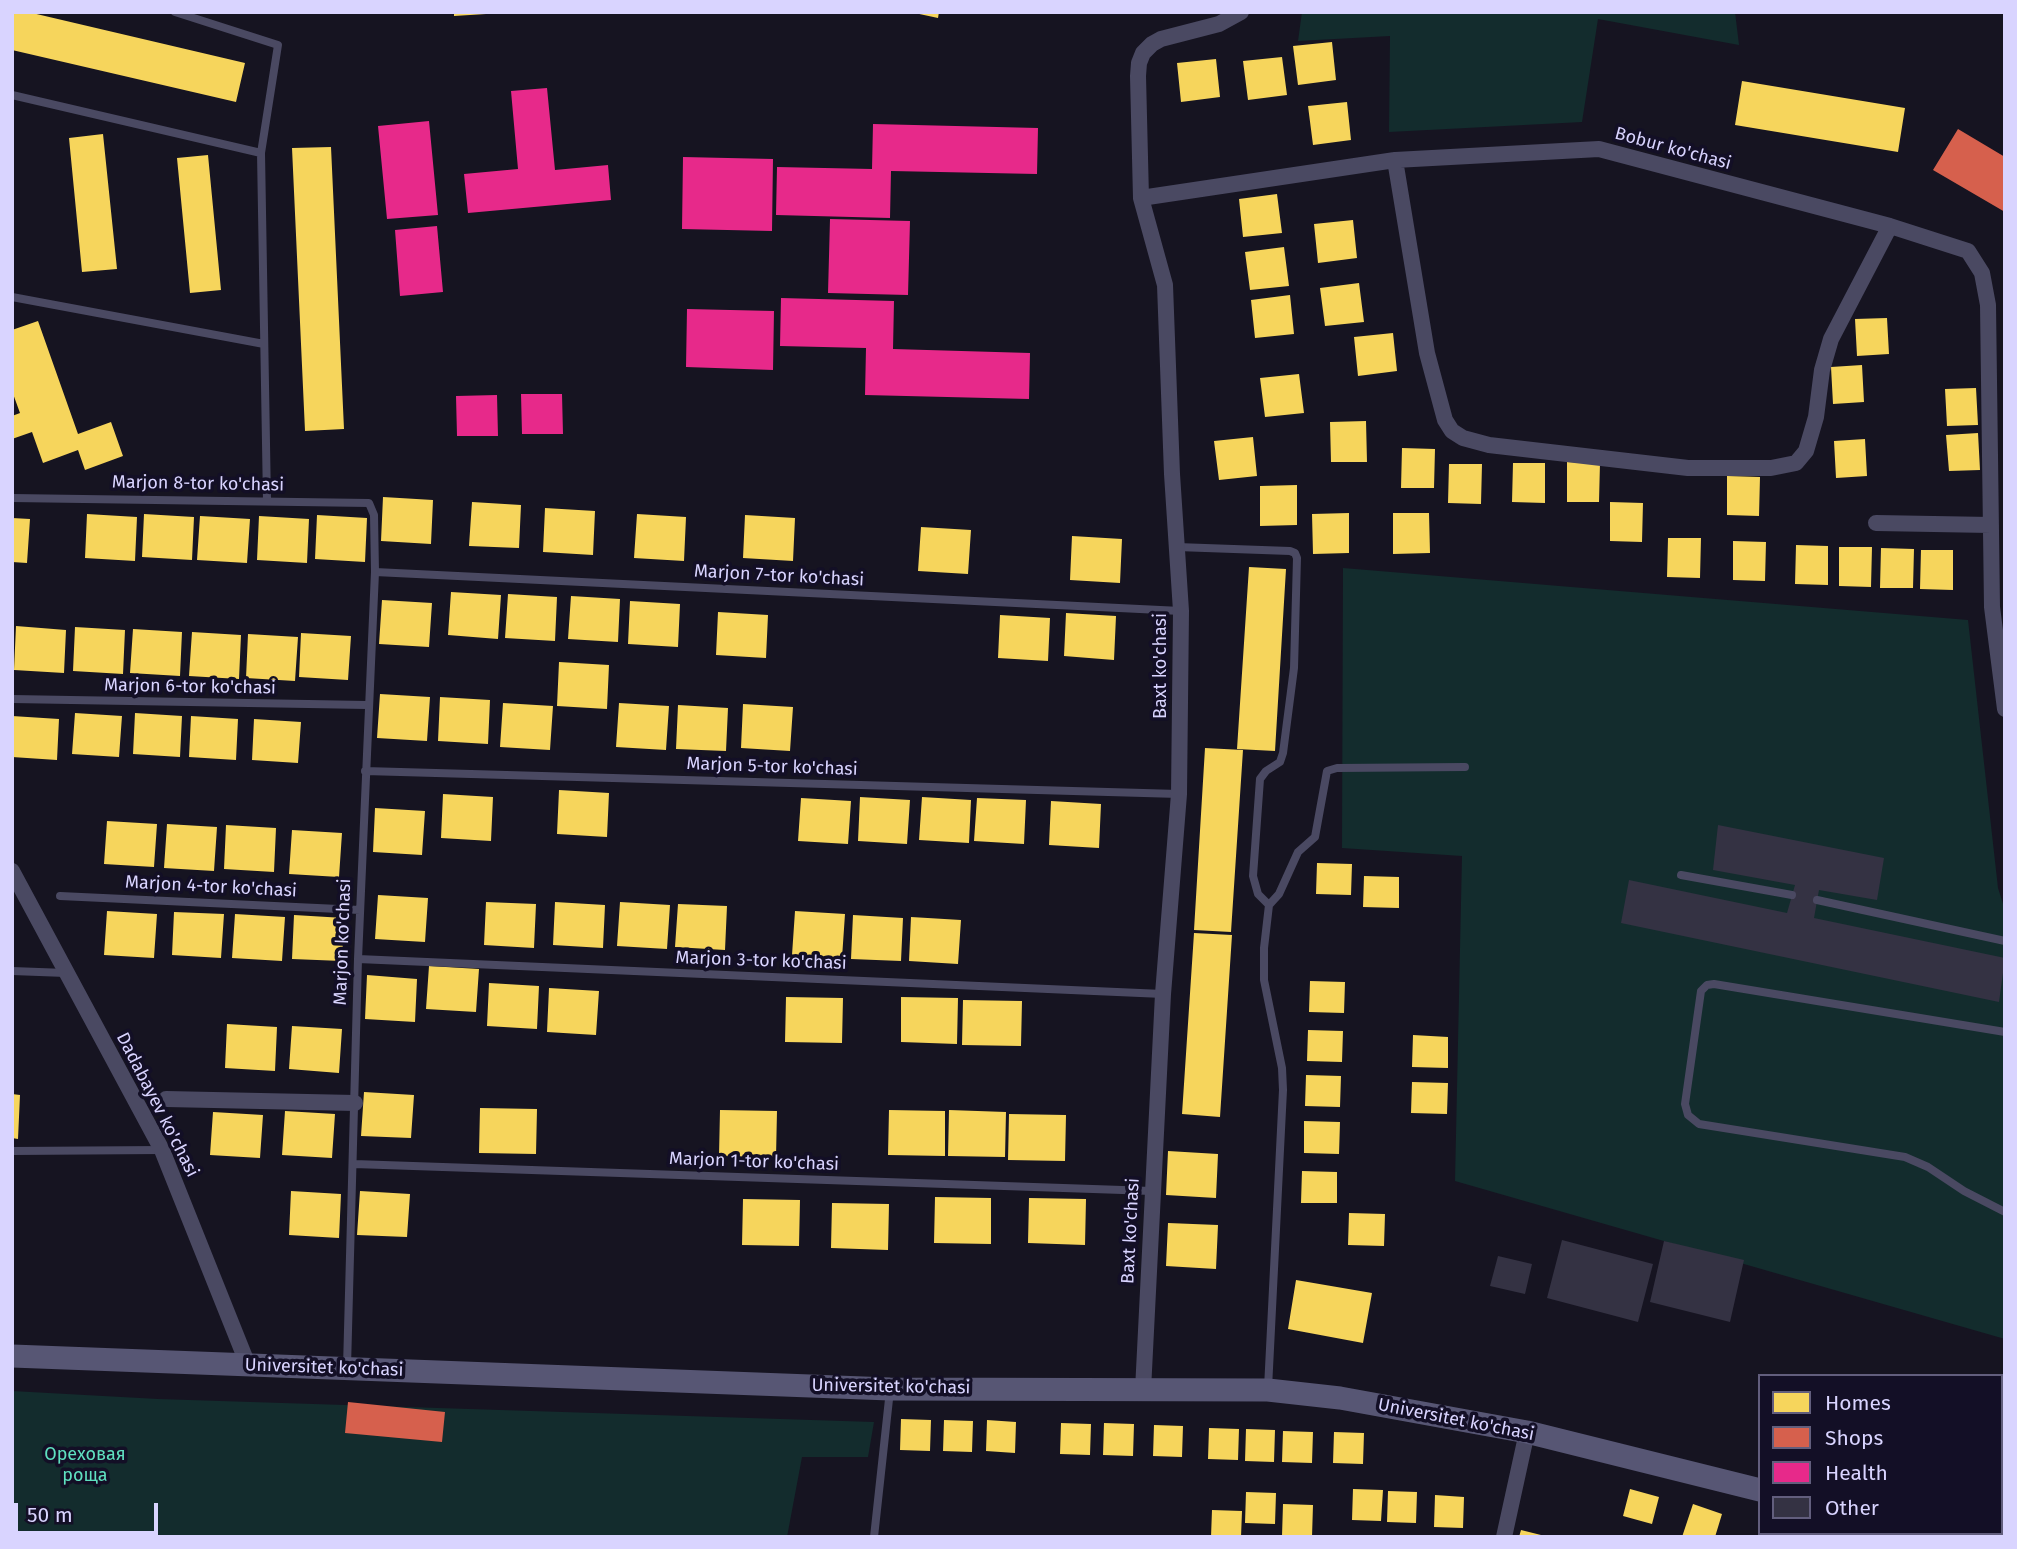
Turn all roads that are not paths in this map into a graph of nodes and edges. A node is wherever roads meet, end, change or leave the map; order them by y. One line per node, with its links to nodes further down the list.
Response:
1 (175, 12): 4 (lane)
2 (1241, 12): 6 (street, Baxt ko'chasi)
3 (12, 95): 4 (lane)
4 (261, 153): 9 (lane)
5 (1395, 160): 6 (street, Bobur ko'chasi); 7 (street, Bobur ko'chasi); 7 (street)
6 (1141, 198): 16 (street, Baxt ko'chasi)
7 (1890, 226): 10 (street, Bobur ko'chasi)
8 (12, 297): 9 (lane)
9 (264, 344): 12 (lane)
10 (1998, 454): 15 (street, Bobur ko'chasi)
11 (12, 498): 12 (lane, Marjon 8-tor ko'chasi)
12 (267, 500): 13 (lane, Marjon 8-tor ko'chasi)
13 (374, 515): 17 (lane, Marjon ko'chasi)
14 (1876, 523): 15 (street)
15 (1992, 525): 21 (street, Bobur ko'chasi)
16 (1177, 547): 18 (street, Baxt ko'chasi); 30 (lane)
17 (375, 572): 18 (lane, Marjon 7-tor ko'chasi); 20 (lane, Marjon ko'chasi)
18 (1181, 611): 24 (street, Baxt ko'chasi)
19 (12, 699): 20 (lane, Marjon 6-tor ko'chasi)
20 (367, 705): 23 (lane, Marjon ko'chasi)
21 (2005, 709)
22 (1465, 767): 30 (lane)
23 (365, 771): 24 (lane, Marjon 5-tor ko'chasi); 31 (lane, Marjon ko'chasi)
24 (1179, 794): 36 (street, Baxt ko'chasi)
25 (12, 871): 35 (street, Dadabayev ko'chasi)
26 (1681, 875): 27 (lane)
27 (1792, 895)
28 (60, 896): 31 (lane, Marjon 4-tor ko'chasi)
29 (1817, 900): 32 (lane)
30 (1269, 905): 50 (lane)
31 (360, 910): 33 (lane, Marjon ko'chasi)
32 (2005, 941)
33 (358, 959): 36 (lane, Marjon 3-tor ko'chasi); 39 (lane, Marjon ko'chasi)
34 (12, 971): 35 (lane)
35 (66, 973): 40 (street, Dadabayev ko'chasi)
36 (1163, 994): 43 (street, Baxt ko'chasi)
37 (2005, 1032): 44 (lane)
38 (166, 1099): 39 (street)
39 (355, 1103): 42 (lane, Marjon ko'chasi)
40 (162, 1150): 41 (lane); 46 (street, Dadabayev ko'chasi)
41 (12, 1151)
42 (354, 1164): 43 (lane, Marjon 1-tor ko'chasi); 47 (lane, Marjon ko'chasi)
43 (1152, 1191): 49 (street, Baxt ko'chasi)
44 (2005, 1212)
45 (12, 1356): 46 (main road, Universitet ko'chasi)
46 (248, 1365): 47 (main road, Universitet ko'chasi)
47 (347, 1370): 48 (main road, Universitet ko'chasi)
48 (890, 1389): 49 (main road, Universitet ko'chasi); 53 (lane)
49 (1143, 1390): 50 (main road, Universitet ko'chasi)
50 (1268, 1390): 51 (main road, Universitet ko'chasi)
51 (1527, 1432): 52 (main road, Universitet ko'chasi); 54 (street)
52 (1758, 1490)
53 (874, 1537)
54 (1504, 1537)

